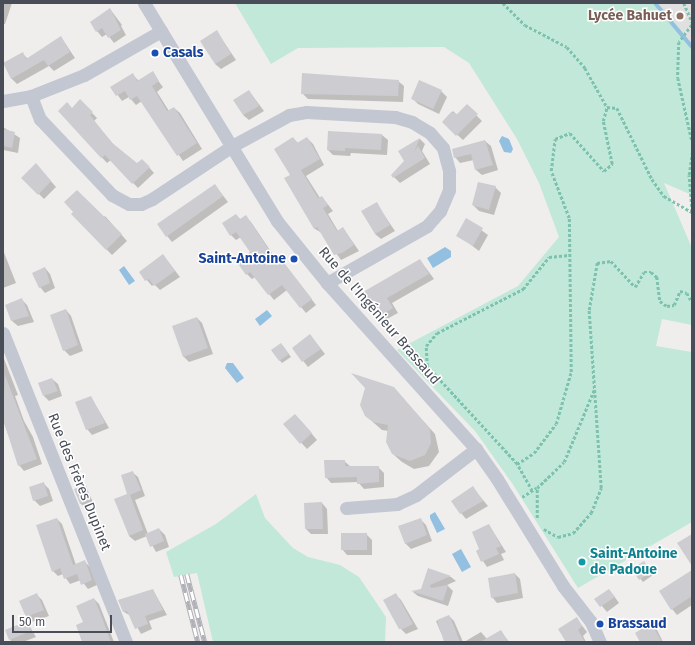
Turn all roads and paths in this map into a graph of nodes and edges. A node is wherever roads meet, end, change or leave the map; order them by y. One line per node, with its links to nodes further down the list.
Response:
1 (144, 3): 6 (street, Rue de l'Ingénieur Brassaud)
2 (502, 3): 9 (path)
3 (684, 3): 4 (path)
4 (692, 22)
5 (692, 25): 10 (path)
6 (161, 31): 7 (street); 11 (street, Rue de l'Ingénieur Brassaud)
7 (31, 96): 8 (street); 11 (street)
8 (3, 101)
9 (607, 107): 13 (path); 14 (path)
10 (692, 141)
11 (232, 146): 15 (street, Rue de l'Ingénieur Brassaud); 15 (street)
12 (692, 153): 13 (path)
13 (692, 212)
14 (569, 254): 20 (path); 20 (path)
15 (327, 283): 19 (street, Rue de l'Ingénieur Brassaud)
16 (692, 302): 18 (path)
17 (3, 333): 25 (street, Rue des Frères Dupinet)
18 (594, 390): 21 (path); 21 (path)
19 (476, 450): 23 (street, Rue de l'Ingénieur Brassaud); 24 (street)
20 (517, 464): 22 (path)
21 (537, 488): 22 (path)
22 (532, 491): 23 (path)
23 (512, 504): 26 (street, Rue de l'Ingénieur Brassaud)
24 (346, 508)
25 (126, 642)
26 (600, 642)

